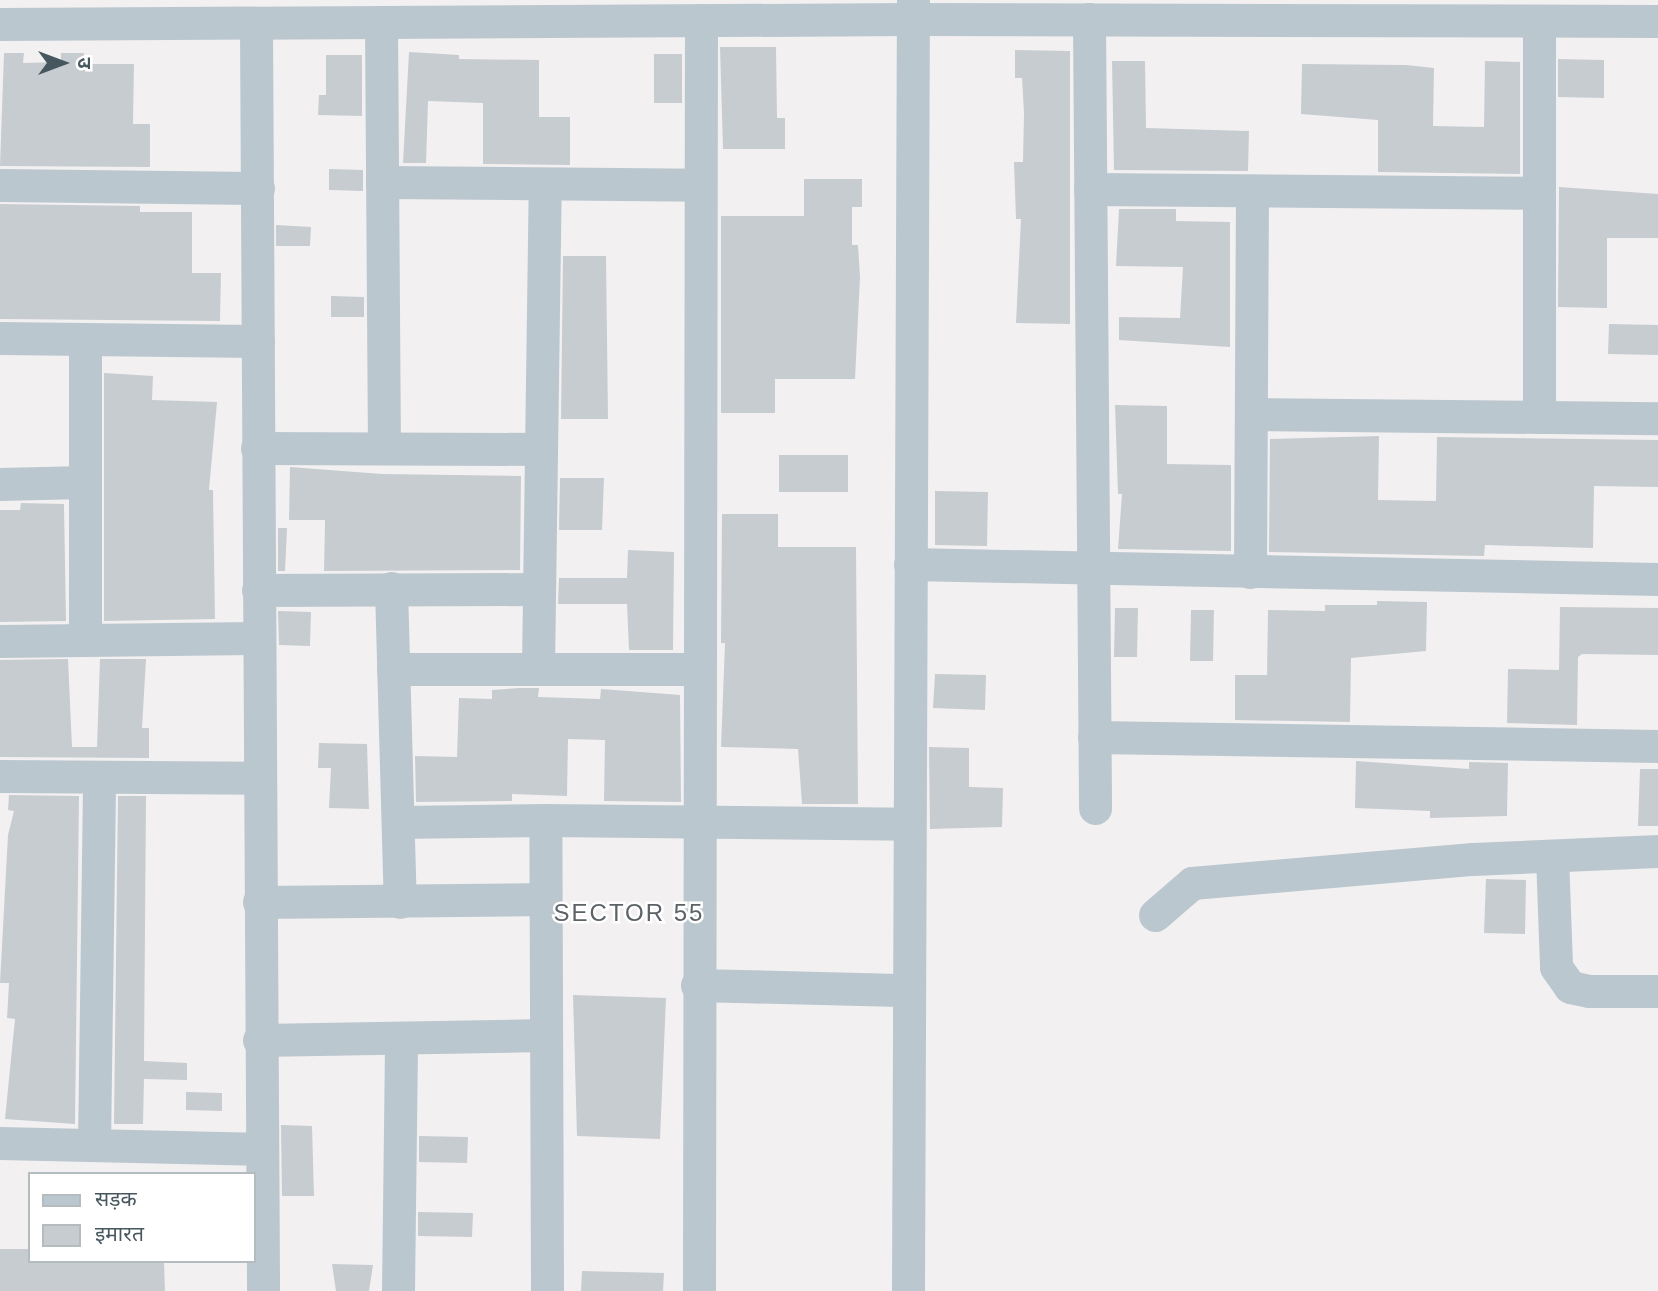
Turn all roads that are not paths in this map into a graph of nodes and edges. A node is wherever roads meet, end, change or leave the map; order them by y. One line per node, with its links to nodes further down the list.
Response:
1 (912, 9): 2 (street); 3 (street); 28 (street)
2 (1088, 19): 4 (street); 14 (street)
3 (701, 20): 5 (street); 12 (street)
4 (1539, 21): 6 (street); 16 (street)
5 (381, 22): 8 (street); 9 (street)
6 (1658, 22)
7 (0, 24): 8 (street)
8 (256, 26): 13 (street)
9 (382, 182): 10 (street); 24 (street)
10 (545, 184): 12 (street); 25 (street)
11 (0, 185): 13 (street)
12 (699, 186): 39 (street)
13 (258, 188): 19 (street)
14 (1090, 189): 15 (street); 29 (street)
15 (1252, 191): 16 (street); 20 (street)
16 (1539, 193): 21 (street)
17 (0, 338): 18 (street)
18 (85, 339): 19 (street); 26 (street)
19 (258, 341): 23 (street)
20 (1251, 414): 21 (street); 30 (street)
21 (1539, 417): 22 (street)
22 (1658, 418)
23 (257, 447): 24 (street); 34 (street)
24 (384, 447): 25 (street)
25 (541, 449): 33 (street)
26 (85, 482): 27 (street); 36 (street)
27 (0, 484)
28 (910, 564): 29 (street); 50 (street)
29 (1093, 570): 30 (street); 41 (street)
30 (1250, 572): 31 (street)
31 (1658, 579)
32 (391, 589): 33 (street); 34 (street); 40 (street)
33 (539, 589): 38 (street)
34 (258, 590): 35 (street)
35 (258, 638): 36 (street); 45 (street)
36 (85, 640): 37 (street)
37 (0, 641)
38 (538, 668): 39 (street); 40 (street)
39 (697, 668): 47 (street)
40 (393, 669): 49 (street)
41 (1094, 737): 42 (street); 46 (street)
42 (1658, 746)
43 (0, 776): 44 (street)
44 (99, 777): 45 (street); 64 (street)
45 (258, 778): 54 (street)
46 (1095, 808)
47 (696, 819): 48 (street); 50 (street); 57 (street)
48 (545, 820): 49 (street); 53 (street)
49 (398, 822): 55 (street)
50 (909, 824): 58 (street)
51 (1658, 851): 52 (street)
52 (1552, 856): 56 (street); 59 (street)
53 (545, 899): 55 (street); 60 (street)
54 (259, 902): 55 (street); 62 (street)
55 (400, 902)
56 (1155, 915)
57 (697, 985): 58 (street); 69 (street)
58 (909, 990): 70 (street)
59 (1658, 991)
60 (545, 1035): 61 (street); 68 (street)
61 (401, 1039): 62 (street); 67 (street)
62 (259, 1040): 65 (street)
63 (0, 1143): 64 (street)
64 (94, 1145): 65 (street)
65 (259, 1149): 66 (street)
66 (263, 1291)
67 (398, 1291)
68 (547, 1291)
69 (699, 1291)
70 (908, 1291)

